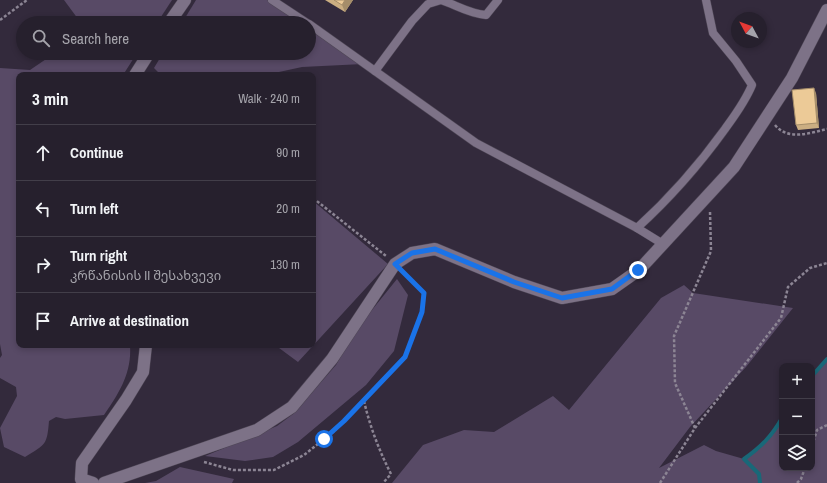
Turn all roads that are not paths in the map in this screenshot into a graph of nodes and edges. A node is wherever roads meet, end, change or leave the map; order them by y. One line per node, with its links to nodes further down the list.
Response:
1 (185, 0): 7 (street)
2 (272, 0): 8 (lane)
3 (441, 0): 4 (lane); 11 (lane)
4 (498, 0)
5 (706, 0): 13 (lane)
6 (827, 10): 14 (street)
7 (174, 16)
8 (296, 16)
9 (316, 30): 11 (lane)
10 (145, 60): 12 (street)
11 (375, 71): 13 (lane)
12 (137, 72)
13 (637, 228): 14 (lane)
14 (663, 244): 18 (street)
15 (146, 348): 16 (street)
16 (79, 481): 17 (street)
17 (93, 483)
18 (104, 483)

